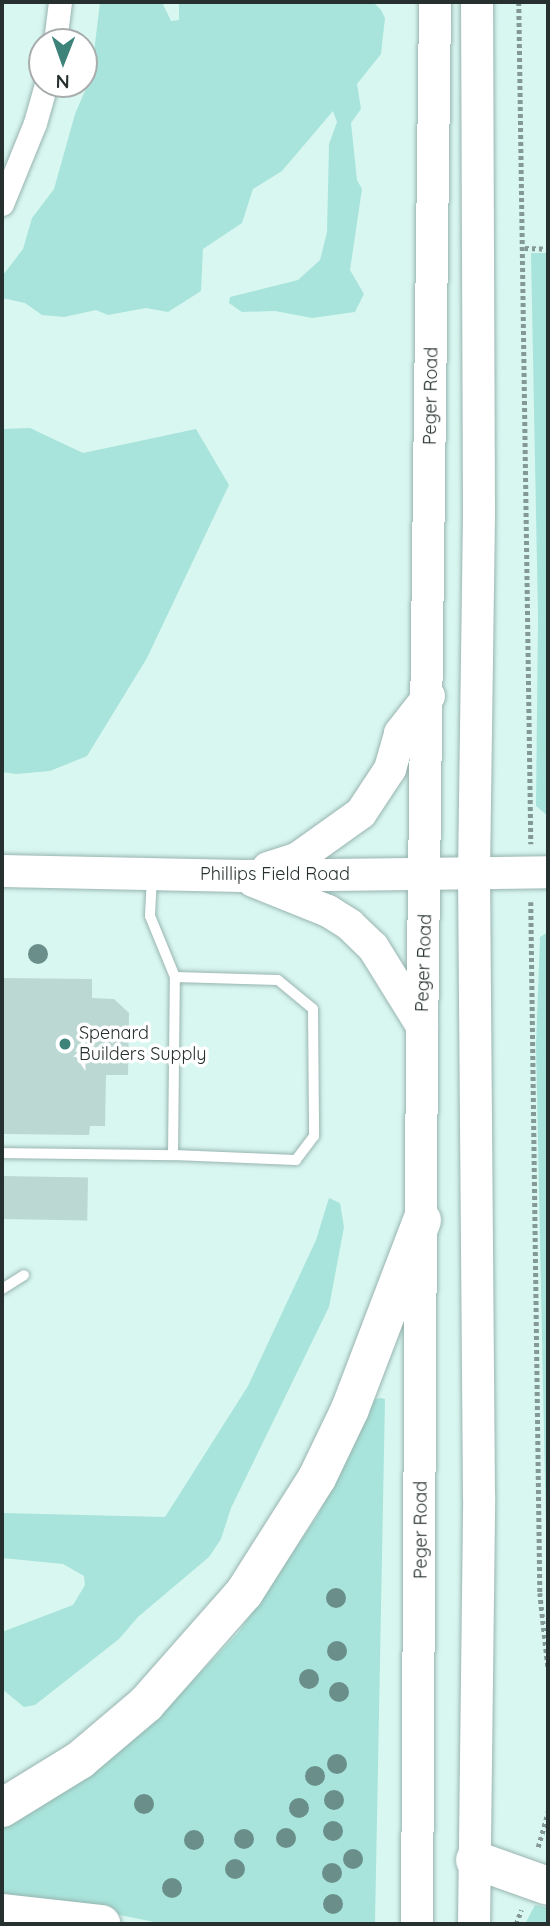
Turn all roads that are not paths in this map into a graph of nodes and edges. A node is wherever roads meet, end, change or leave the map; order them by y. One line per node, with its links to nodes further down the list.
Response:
1 (60, 2): 4 (street)
2 (435, 2): 7 (main road, Peger Road)
3 (477, 2): 10 (main road)
4 (57, 28)
5 (42, 98): 6 (street)
6 (2, 204)
7 (429, 696): 9 (main road, Peger Road); 13 (main road)
8 (2, 871): 12 (main road, Phillips Field Road)
9 (427, 873): 10 (main road, Phillips Field Road); 13 (main road, Phillips Field Road); 15 (main road, Peger Road)
10 (474, 873): 11 (main road, Phillips Field Road); 22 (main road)
11 (548, 873)
12 (152, 874): 13 (main road, Phillips Field Road); 14 (lane)
13 (242, 876): 15 (main road)
14 (175, 977): 17 (lane); 17 (lane)
15 (422, 1026): 18 (main road, Peger Road)
16 (2, 1153): 17 (lane)
17 (173, 1155)
18 (422, 1220): 21 (highway); 26 (main road, Peger Road)
19 (24, 1275): 20 (lane)
20 (2, 1289)
21 (2, 1808)
22 (475, 1860): 23 (highway); 27 (main road)
23 (541, 1872)
24 (2, 1913): 25 (highway)
25 (101, 1924)
26 (417, 1924)
27 (474, 1924)

